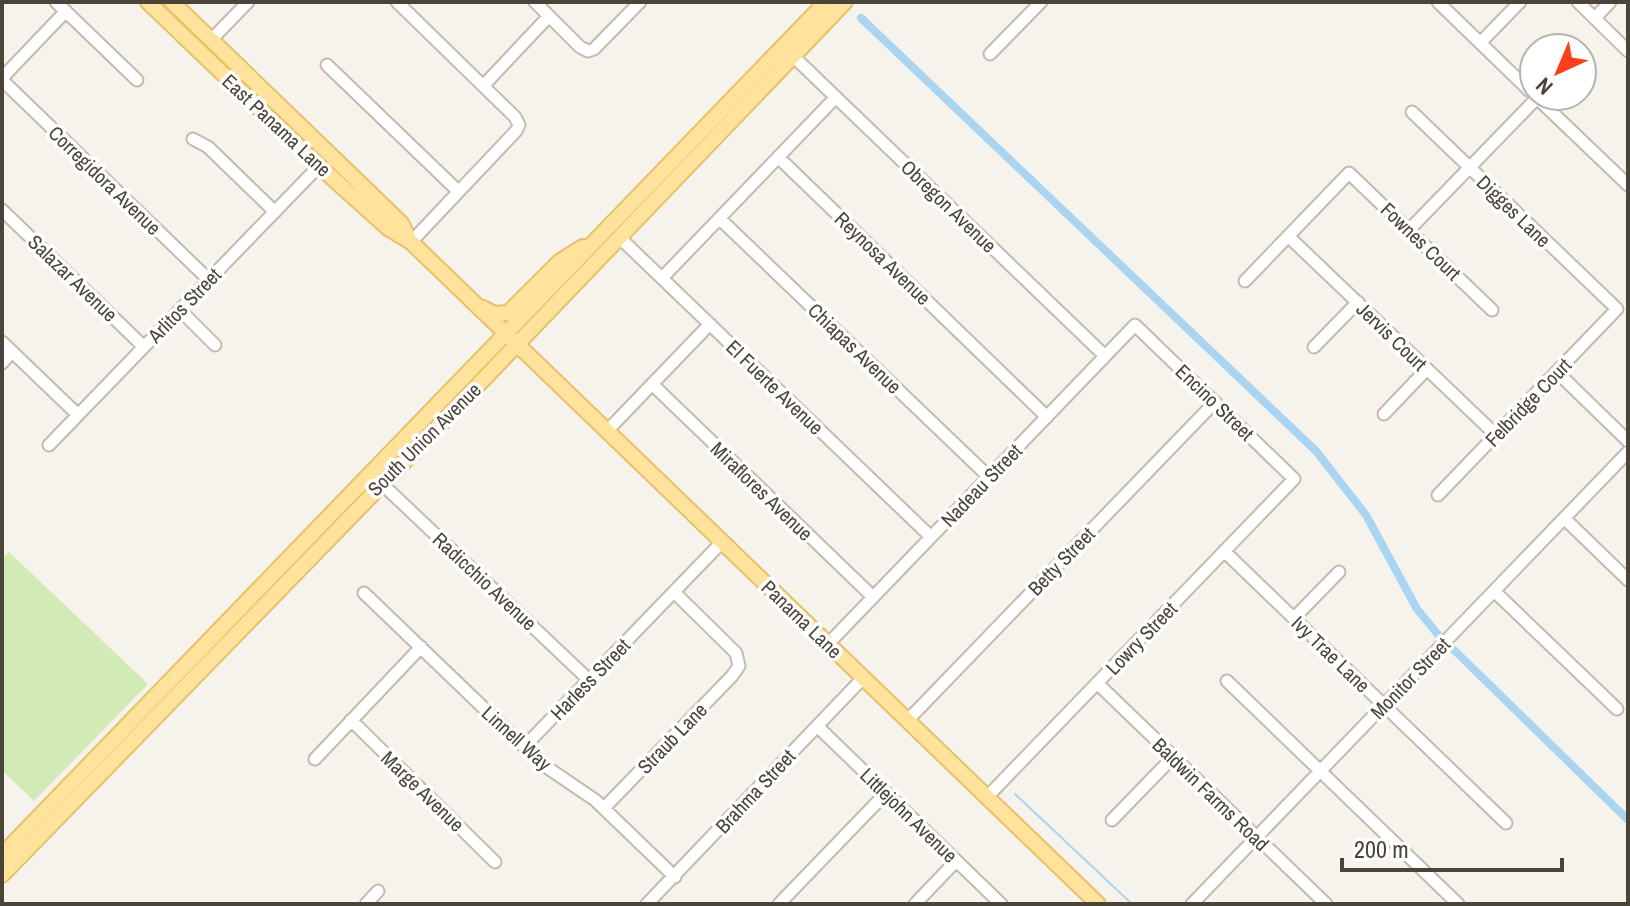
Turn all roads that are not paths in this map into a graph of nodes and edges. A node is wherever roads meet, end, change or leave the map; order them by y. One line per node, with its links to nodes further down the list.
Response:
1 (56, 2): 16 (street)
2 (148, 2): 35 (main road, East Panama Lane)
3 (160, 2): 19 (main road)
4 (172, 2): 19 (main road, East Panama Lane)
5 (248, 2): 19 (street)
6 (397, 2): 28 (street)
7 (535, 2): 17 (street)
8 (640, 2): 17 (street)
9 (826, 2): 41 (main road, South Union Avenue)
10 (845, 2): 23 (main road, South Union Avenue)
11 (1041, 2): 22 (street)
12 (1438, 2): 20 (street)
13 (1520, 2): 20 (street)
14 (1578, 2): 18 (street)
15 (1610, 2): 18 (street)
16 (66, 11): 25 (street); 26 (street)
17 (549, 16): 28 (street)
18 (1595, 18): 21 (street)
19 (211, 40): 43 (main road, East Panama Lane)
20 (1480, 43): 27 (street)
21 (1628, 51)
22 (990, 54)
23 (793, 56): 29 (street, Obregon Avenue); 46 (main road, South Union Avenue)
24 (327, 65): 38 (street)
25 (2, 79): 52 (street, Corregidora Avenue)
26 (137, 80)
27 (1518, 80)
28 (484, 85): 38 (street)
29 (836, 97): 34 (street); 68 (street, Obregon Avenue)
30 (1412, 112): 36 (street, Digges Lane)
31 (1521, 112): 36 (street)
32 (1552, 112): 37 (street)
33 (193, 139): 40 (street)
34 (778, 157): 42 (street); 77 (street, Reynosa Avenue)
35 (319, 166): 40 (street, Arlitos Street); 43 (main road); 47 (main road, East Panama Lane)
36 (1470, 168): 44 (street); 56 (street, Digges Lane)
37 (1628, 185)
38 (458, 191): 47 (street)
39 (2, 210): 65 (street, Salazar Avenue)
40 (275, 212): 52 (street, Arlitos Street)
41 (620, 215): 48 (main road, South Union Avenue); 50 (main road)
42 (720, 219): 51 (street); 83 (street, Chiapas Avenue)
43 (398, 220): 47 (main road, East Panama Lane)
44 (1409, 230): 45 (street, Fownes Court); 58 (street, Fownes Court)
45 (1288, 236): 53 (street); 54 (street, Jervis Court)
46 (619, 237): 50 (main road, South Union Avenue); 51 (street, El Fuerte Avenue)
47 (411, 242): 55 (main road, East Panama Lane)
48 (595, 242): 49 (main road, South Union Avenue); 55 (main road)
49 (576, 261): 61 (main road, South Union Avenue); 64 (main road)
50 (580, 278): 64 (main road, South Union Avenue)
51 (662, 278): 59 (street, El Fuerte Avenue)
52 (209, 280): 57 (street, Arlitos Street)
53 (1245, 281)
54 (1358, 302): 66 (street); 70 (street, Jervis Court)
55 (475, 304): 61 (main road, East Panama Lane)
56 (1617, 309): 71 (street, Felbridge Court)
57 (180, 310): 63 (street); 65 (street, Arlitos Street)
58 (1492, 310)
59 (710, 324): 72 (street); 88 (street, El Fuerte Avenue)
60 (1135, 325): 68 (street, Nadeau Street); 73 (street, Encino Street)
61 (505, 334): 64 (main road, Panama Lane); 74 (main road); 97 (main road, South Union Avenue)
62 (2, 342): 67 (street)
63 (215, 345)
64 (517, 345): 74 (main road, South Union Avenue); 78 (main road, Panama Lane)
65 (144, 347): 76 (street, Arlitos Street)
66 (1314, 347)
67 (12, 352): 69 (street); 76 (street)
68 (1105, 356): 77 (street, Nadeau Street)
69 (2, 363)
70 (1427, 369): 75 (street); 79 (street, Jervis Court)
71 (1557, 372): 79 (street, Felbridge Court); 80 (street)
72 (652, 384): 78 (street); 96 (street, Miraflores Avenue)
73 (1215, 402): 84 (street, Encino Street); 110 (street, Betty Street)
74 (460, 404): 85 (main road, South Union Avenue)
75 (1384, 414)
76 (78, 415): 81 (street, Arlitos Street)
77 (1047, 417): 83 (street, Nadeau Street)
78 (607, 431): 89 (main road, Panama Lane)
79 (1496, 435): 86 (street, Felbridge Court)
80 (1628, 441)
81 (49, 445)
82 (1628, 452): 87 (street, Monitor Street)
83 (989, 477): 88 (street, Nadeau Street)
84 (1294, 479): 90 (street, Lowry Street)
85 (381, 483): 101 (main road, South Union Avenue); 104 (street, Radicchio Avenue)
86 (1438, 495)
87 (1564, 518): 92 (street); 93 (street, Monitor Street)
88 (931, 537): 96 (street, Nadeau Street)
89 (722, 542): 94 (street, Harless Street); 99 (main road, Panama Lane)
90 (1224, 551): 98 (street, Ivy Trae Lane); 106 (street, Lowry Street)
91 (1339, 572): 98 (street)
92 (1628, 580)
93 (1494, 591): 107 (street, Monitor Street); 108 (street)
94 (674, 592): 104 (street, Harless Street); 119 (street, Straub Lane)
95 (364, 593): 100 (street, Linnell Way)
96 (873, 597): 99 (street, Nadeau Street)
97 (241, 608): 101 (main road); 102 (main road, South Union Avenue)
98 (1294, 618): 107 (street, Ivy Trae Lane)
99 (828, 644): 103 (main road, Panama Lane)
100 (421, 647): 109 (street); 113 (street, Linnell Way)
101 (199, 671): 112 (main road, South Union Avenue)
102 (176, 675): 112 (main road); 123 (main road, South Union Avenue)
103 (863, 678): 110 (main road, Panama Lane); 111 (street, Brahma Street)
104 (589, 680): 113 (street, Harless Street)
105 (1227, 681): 116 (street)
106 (1097, 683): 114 (street, Baldwin Farms Road); 118 (street, Lowry Street)
107 (1384, 705): 116 (street, Monitor Street); 121 (street, Ivy Trae Lane)
108 (1617, 709)
109 (351, 720): 115 (street); 125 (street, Marge Avenue)
110 (907, 721): 118 (main road, Panama Lane)
111 (817, 726): 117 (street, Littlejohn Avenue); 127 (street, Brahma Street)
112 (143, 729): 126 (main road, South Union Avenue)
113 (524, 747): 119 (street, Linnell Way)
114 (1173, 757): 120 (street); 122 (street, Baldwin Farms Road)
115 (315, 759)
116 (1320, 771): 122 (street, Monitor Street); 137 (street)
117 (886, 793): 124 (street, Littlejohn Avenue); 131 (street)
118 (987, 797): 134 (main road, Panama Lane)
119 (604, 808): 127 (street, Linnell Way)
120 (1112, 820)
121 (1506, 823)
122 (1256, 837): 135 (street, Monitor Street); 136 (street, Baldwin Farms Road)
123 (2, 855)
124 (956, 861): 132 (street); 133 (street, Littlejohn Avenue)
125 (495, 862)
126 (2, 875)
127 (675, 877): 130 (street, Brahma Street)
128 (378, 891): 129 (street)
129 (366, 904)
130 (647, 904)
131 (779, 904)
132 (915, 904)
133 (1001, 904)
134 (1098, 904)
135 (1192, 904)
136 (1326, 904)
137 (1458, 904)

